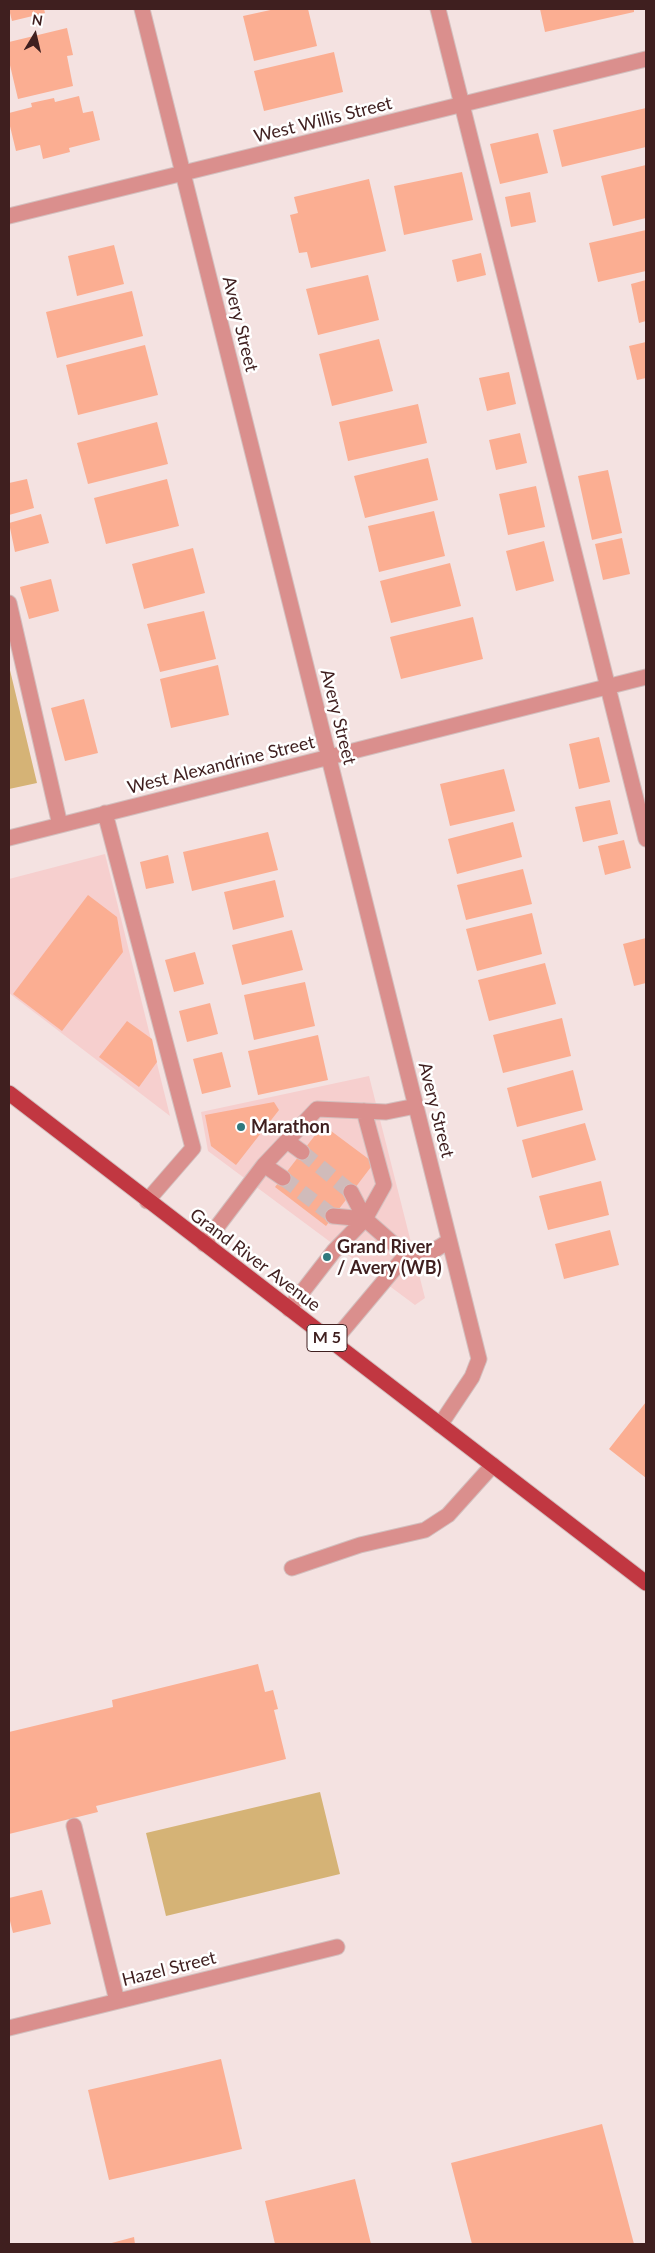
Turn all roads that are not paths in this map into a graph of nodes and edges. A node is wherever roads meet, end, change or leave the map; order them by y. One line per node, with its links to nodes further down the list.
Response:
1 (142, 9): 5 (street, Avery Street)
2 (438, 9): 4 (street)
3 (646, 59): 4 (street, West Willis Street)
4 (462, 105): 5 (street, West Willis Street); 9 (street)
5 (183, 174): 6 (street, West Willis Street); 10 (street, Avery Street)
6 (9, 216)
7 (9, 603): 12 (street)
8 (646, 677): 9 (street, West Alexandrine Street)
9 (608, 687): 10 (street, West Alexandrine Street); 14 (street)
10 (328, 757): 11 (street, West Alexandrine Street); 16 (street, Avery Street)
11 (105, 813): 12 (street, West Alexandrine Street); 23 (street)
12 (60, 825): 13 (street, West Alexandrine Street)
13 (9, 838)
14 (646, 839)
15 (9, 1093): 23 (main road, Grand River Avenue / M 5)
16 (416, 1106): 17 (street); 26 (street, Avery Street)
17 (364, 1111): 18 (street); 25 (street)
18 (287, 1141): 19 (street); 20 (street)
19 (302, 1152)
20 (264, 1165): 21 (street); 27 (street)
21 (282, 1178)
22 (351, 1192): 25 (street)
23 (148, 1200): 27 (main road, Grand River Avenue / M 5)
24 (334, 1216): 25 (street)
25 (365, 1219): 28 (street); 29 (street)
26 (449, 1241): 28 (street); 31 (street, Avery Street)
27 (204, 1244): 29 (main road, Grand River Avenue / M 5)
28 (406, 1255): 30 (street)
29 (289, 1309): 30 (main road, Grand River Avenue / M 5)
30 (333, 1342): 31 (main road, Grand River Avenue / M 5)
31 (440, 1425): 32 (main road, Grand River Avenue / M 5)
32 (493, 1466): 33 (street); 34 (main road, Grand River Avenue / M 5)
33 (292, 1568)
34 (646, 1584)
35 (74, 1826): 37 (street)
36 (337, 1947): 37 (street, Hazel Street)
37 (117, 2001): 38 (street, Hazel Street)
38 (9, 2028)

